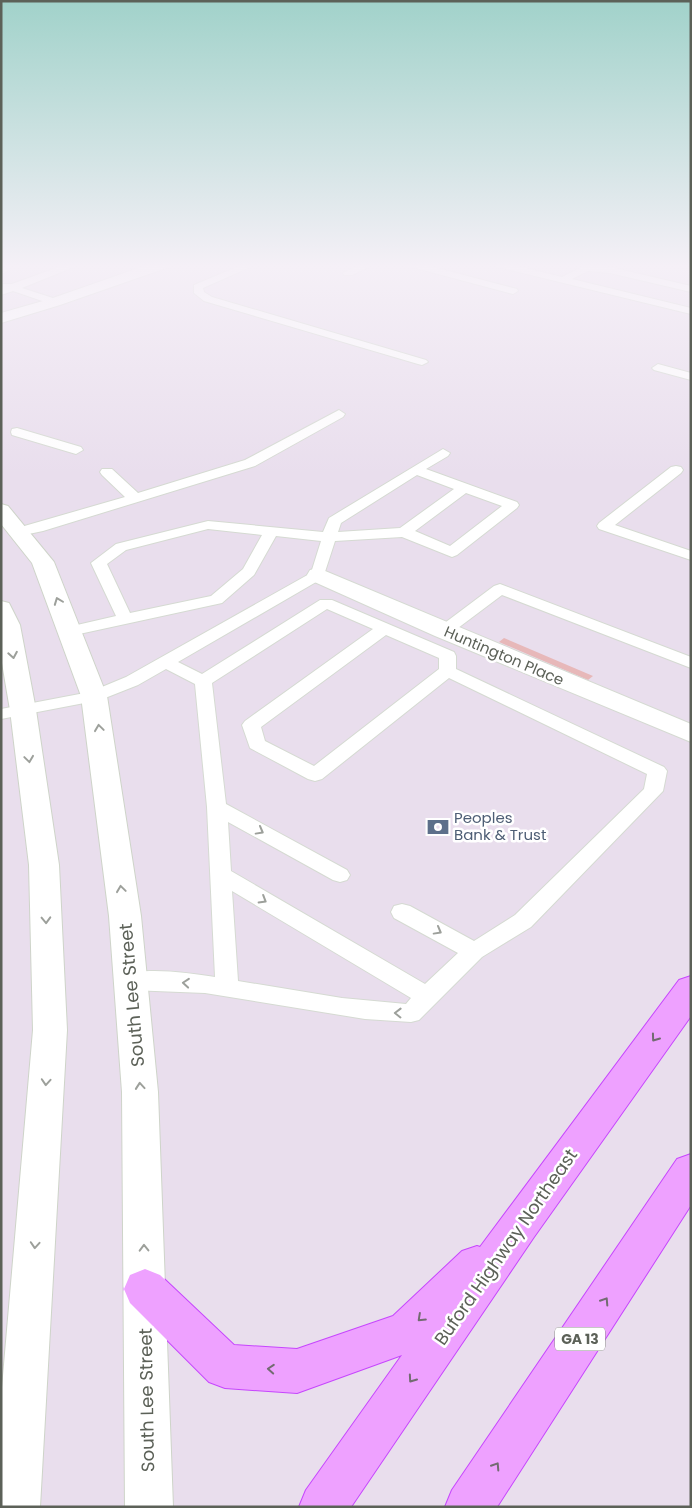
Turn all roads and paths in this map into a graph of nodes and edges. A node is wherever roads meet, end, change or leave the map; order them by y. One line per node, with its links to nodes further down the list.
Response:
1 (330, 334): 2 (lane)
2 (422, 362)
3 (658, 368): 4 (lane)
4 (691, 377)
5 (340, 414): 13 (lane)
6 (17, 432): 7 (lane)
7 (76, 450)
8 (443, 453): 9 (lane)
9 (415, 470): 12 (lane); 18 (lane)
10 (676, 470): 19 (lane)
11 (107, 472): 13 (lane)
12 (464, 488): 17 (lane); 17 (lane)
13 (135, 498): 16 (lane)
14 (1, 510): 16 (main road, South Lee Street)
15 (272, 531): 18 (lane); 23 (lane); 23 (lane)
16 (19, 532): 26 (main road, South Lee Street, one-way to 16)
17 (404, 532): 18 (lane)
18 (329, 537): 20 (lane)
19 (691, 556)
20 (318, 574): 21 (lane); 25 (main road, Huntington Place); 27 (lane)
21 (326, 603): 24 (lane); 30 (lane)
22 (1, 608): 32 (main road, one-way to 32)
23 (125, 619): 26 (lane)
24 (385, 628): 29 (lane); 29 (lane)
25 (444, 631): 28 (lane); 33 (main road, Huntington Place)
26 (70, 632): 31 (main road, South Lee Street)
27 (166, 662): 30 (lane); 31 (lane)
28 (691, 663)
29 (447, 671): 38 (lane)
30 (203, 682): 34 (lane)
31 (94, 696): 32 (lane); 39 (main road, South Lee Street, one-way to 31)
32 (12, 712): 46 (main road, one-way to 46)
33 (691, 734)
34 (217, 807): 35 (lane); 36 (lane, one-way to 36)
35 (221, 875): 40 (lane); 42 (lane, one-way to 42)
36 (340, 875)
37 (402, 912): 38 (lane, one-way to 38)
38 (474, 951): 42 (lane)
39 (130, 981): 40 (lane, one-way to 39); 45 (main road, South Lee Street, one-way to 39)
40 (226, 987): 42 (lane, one-way to 40)
41 (691, 989): 44 (main road, Buford Highway Northeast, one-way to 44)
42 (428, 997)
43 (691, 1171): 49 (main road, GA 13, one-way to 43)
44 (520, 1224): 45 (main road, one-way to 45); 48 (main road, Buford Highway Northeast, one-way to 48)
45 (145, 1289): 47 (main road, South Lee Street)
46 (16, 1507)
47 (149, 1507)
48 (323, 1507)
49 (469, 1507)

